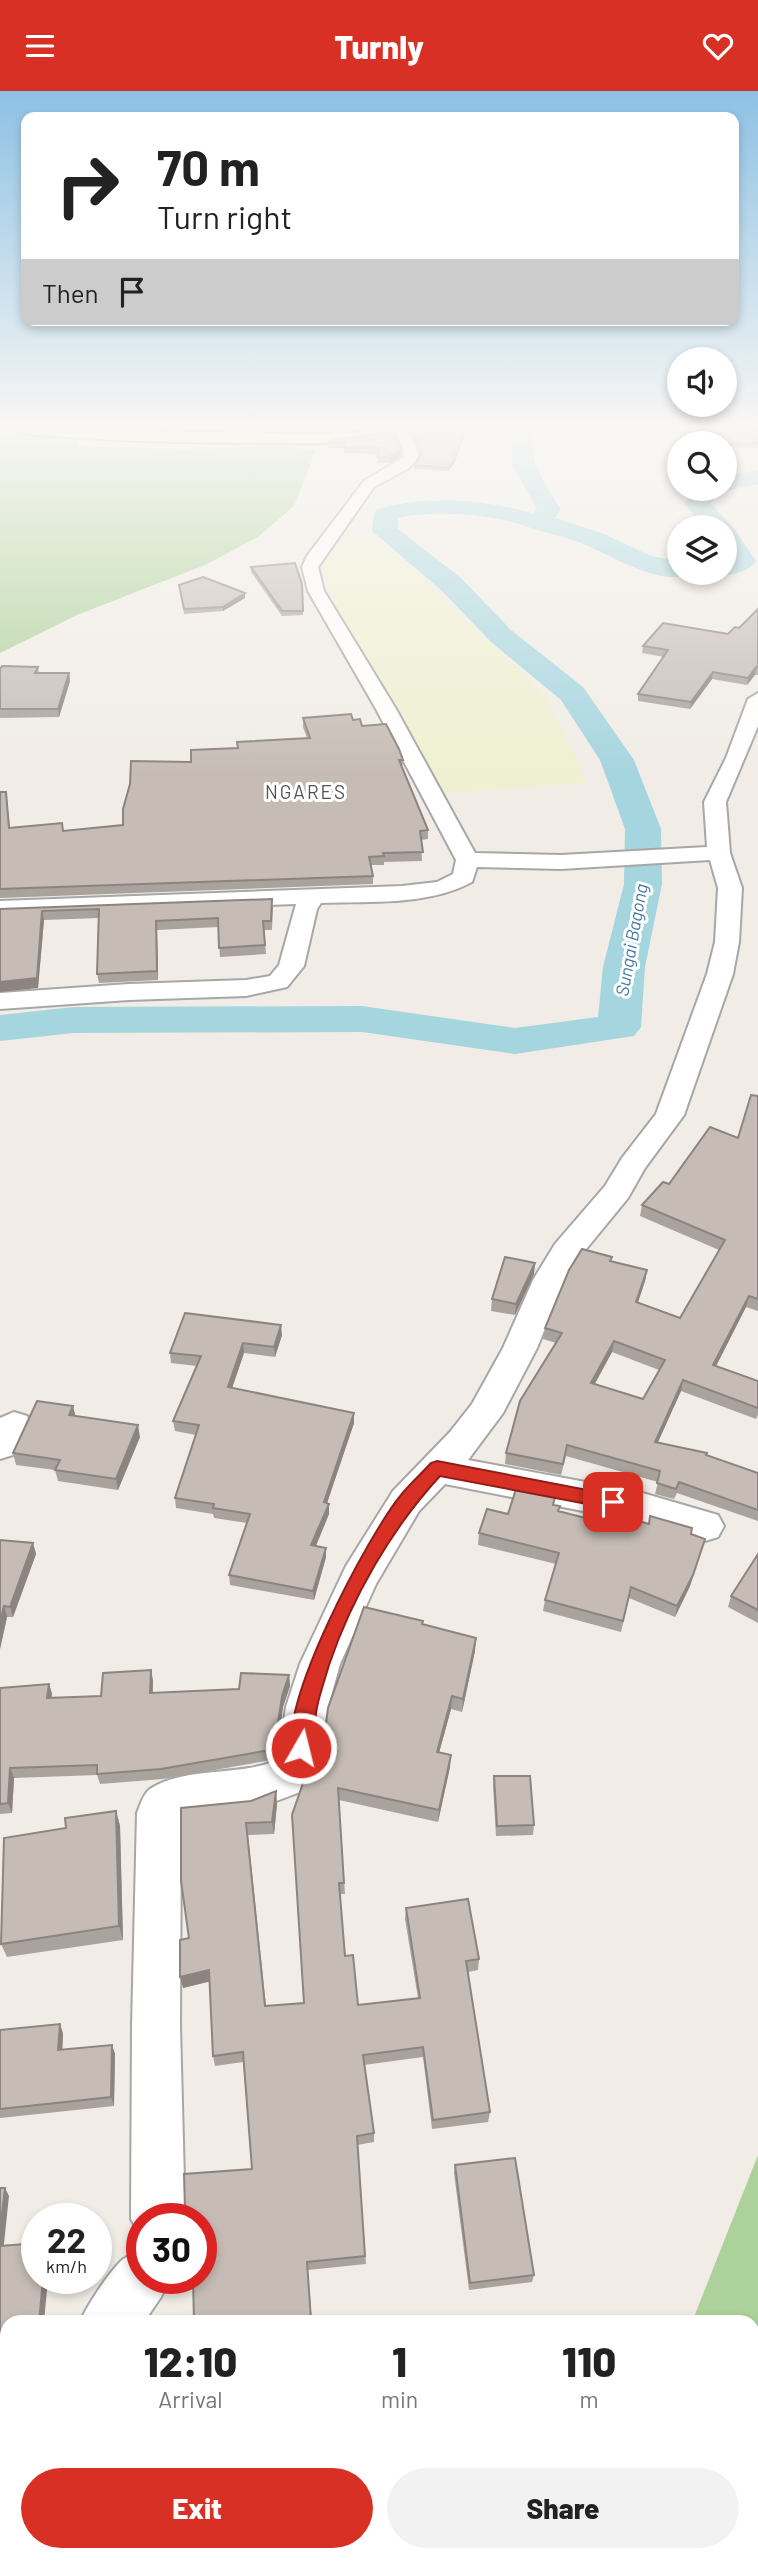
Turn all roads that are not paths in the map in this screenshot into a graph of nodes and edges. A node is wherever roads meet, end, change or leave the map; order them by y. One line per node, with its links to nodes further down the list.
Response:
1 (326, 544): 4 (street)
2 (758, 699): 3 (street)
3 (703, 855): 4 (street); 8 (street)
4 (467, 860): 5 (street)
5 (314, 896): 6 (street); 7 (street)
6 (0, 908)
7 (0, 1001)
8 (437, 1468): 9 (street); 10 (street)
9 (705, 1527)
10 (158, 2203)
11 (131, 2294): 12 (street)
12 (116, 2315)

